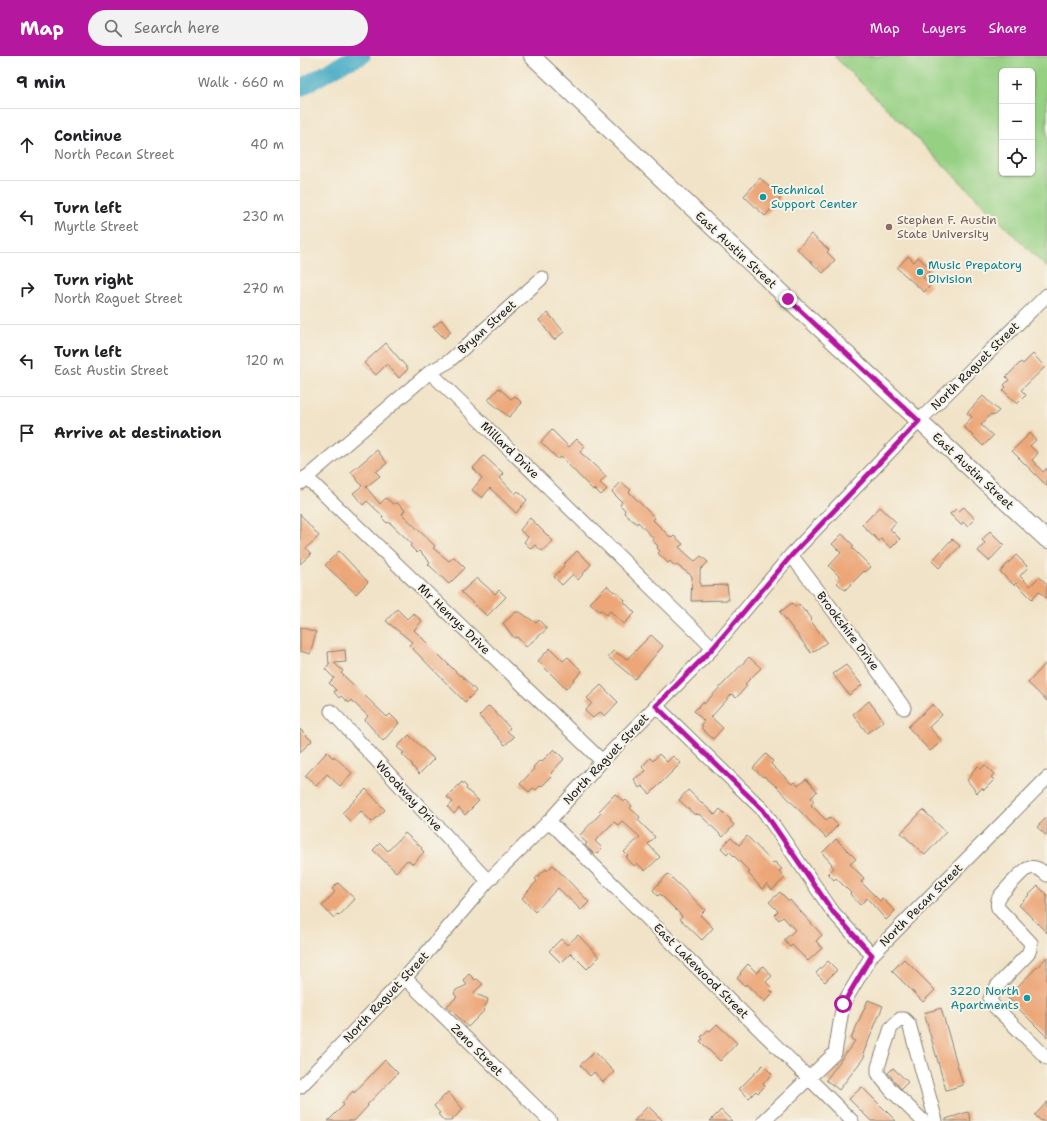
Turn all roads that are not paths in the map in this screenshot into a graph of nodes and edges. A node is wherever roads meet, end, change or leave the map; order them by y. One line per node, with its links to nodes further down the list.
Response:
1 (532, 56): 5 (main road, East Austin Street)
2 (542, 278): 4 (street, Bryan Street)
3 (1047, 295): 5 (street, North Raguet Street)
4 (430, 372): 6 (street); 9 (street, Millard Drive)
5 (919, 421): 7 (main road, East Austin Street); 8 (street, North Raguet Street)
6 (303, 480): 13 (street, Mr Henrys Drive)
7 (1047, 540)
8 (791, 556): 9 (street, North Raguet Street); 11 (street, Brookshire Drive)
9 (713, 648): 10 (street, North Raguet Street)
10 (656, 706): 13 (street, North Raguet Street); 18 (street)
11 (904, 708)
12 (331, 711): 17 (street, Woodway Drive)
13 (602, 761): 15 (street, North Raguet Street)
14 (1047, 778): 18 (street, North Pecan Street)
15 (549, 822): 17 (street, North Raguet Street); 21 (street, East Lakewood Street)
16 (1047, 875): 20 (street)
17 (488, 881): 19 (street, North Raguet Street)
18 (872, 955): 21 (street, North Pecan Street)
19 (405, 978): 22 (street, North Raguet Street); 23 (street, Zeno Street)
20 (1047, 1058)
21 (809, 1078): 24 (street, North Pecan Street); 25 (street, East Lakewood Street)
22 (300, 1087)
23 (550, 1121)
24 (764, 1121)
25 (852, 1121)
26 (923, 1121): 27 (street)
27 (936, 1121)

